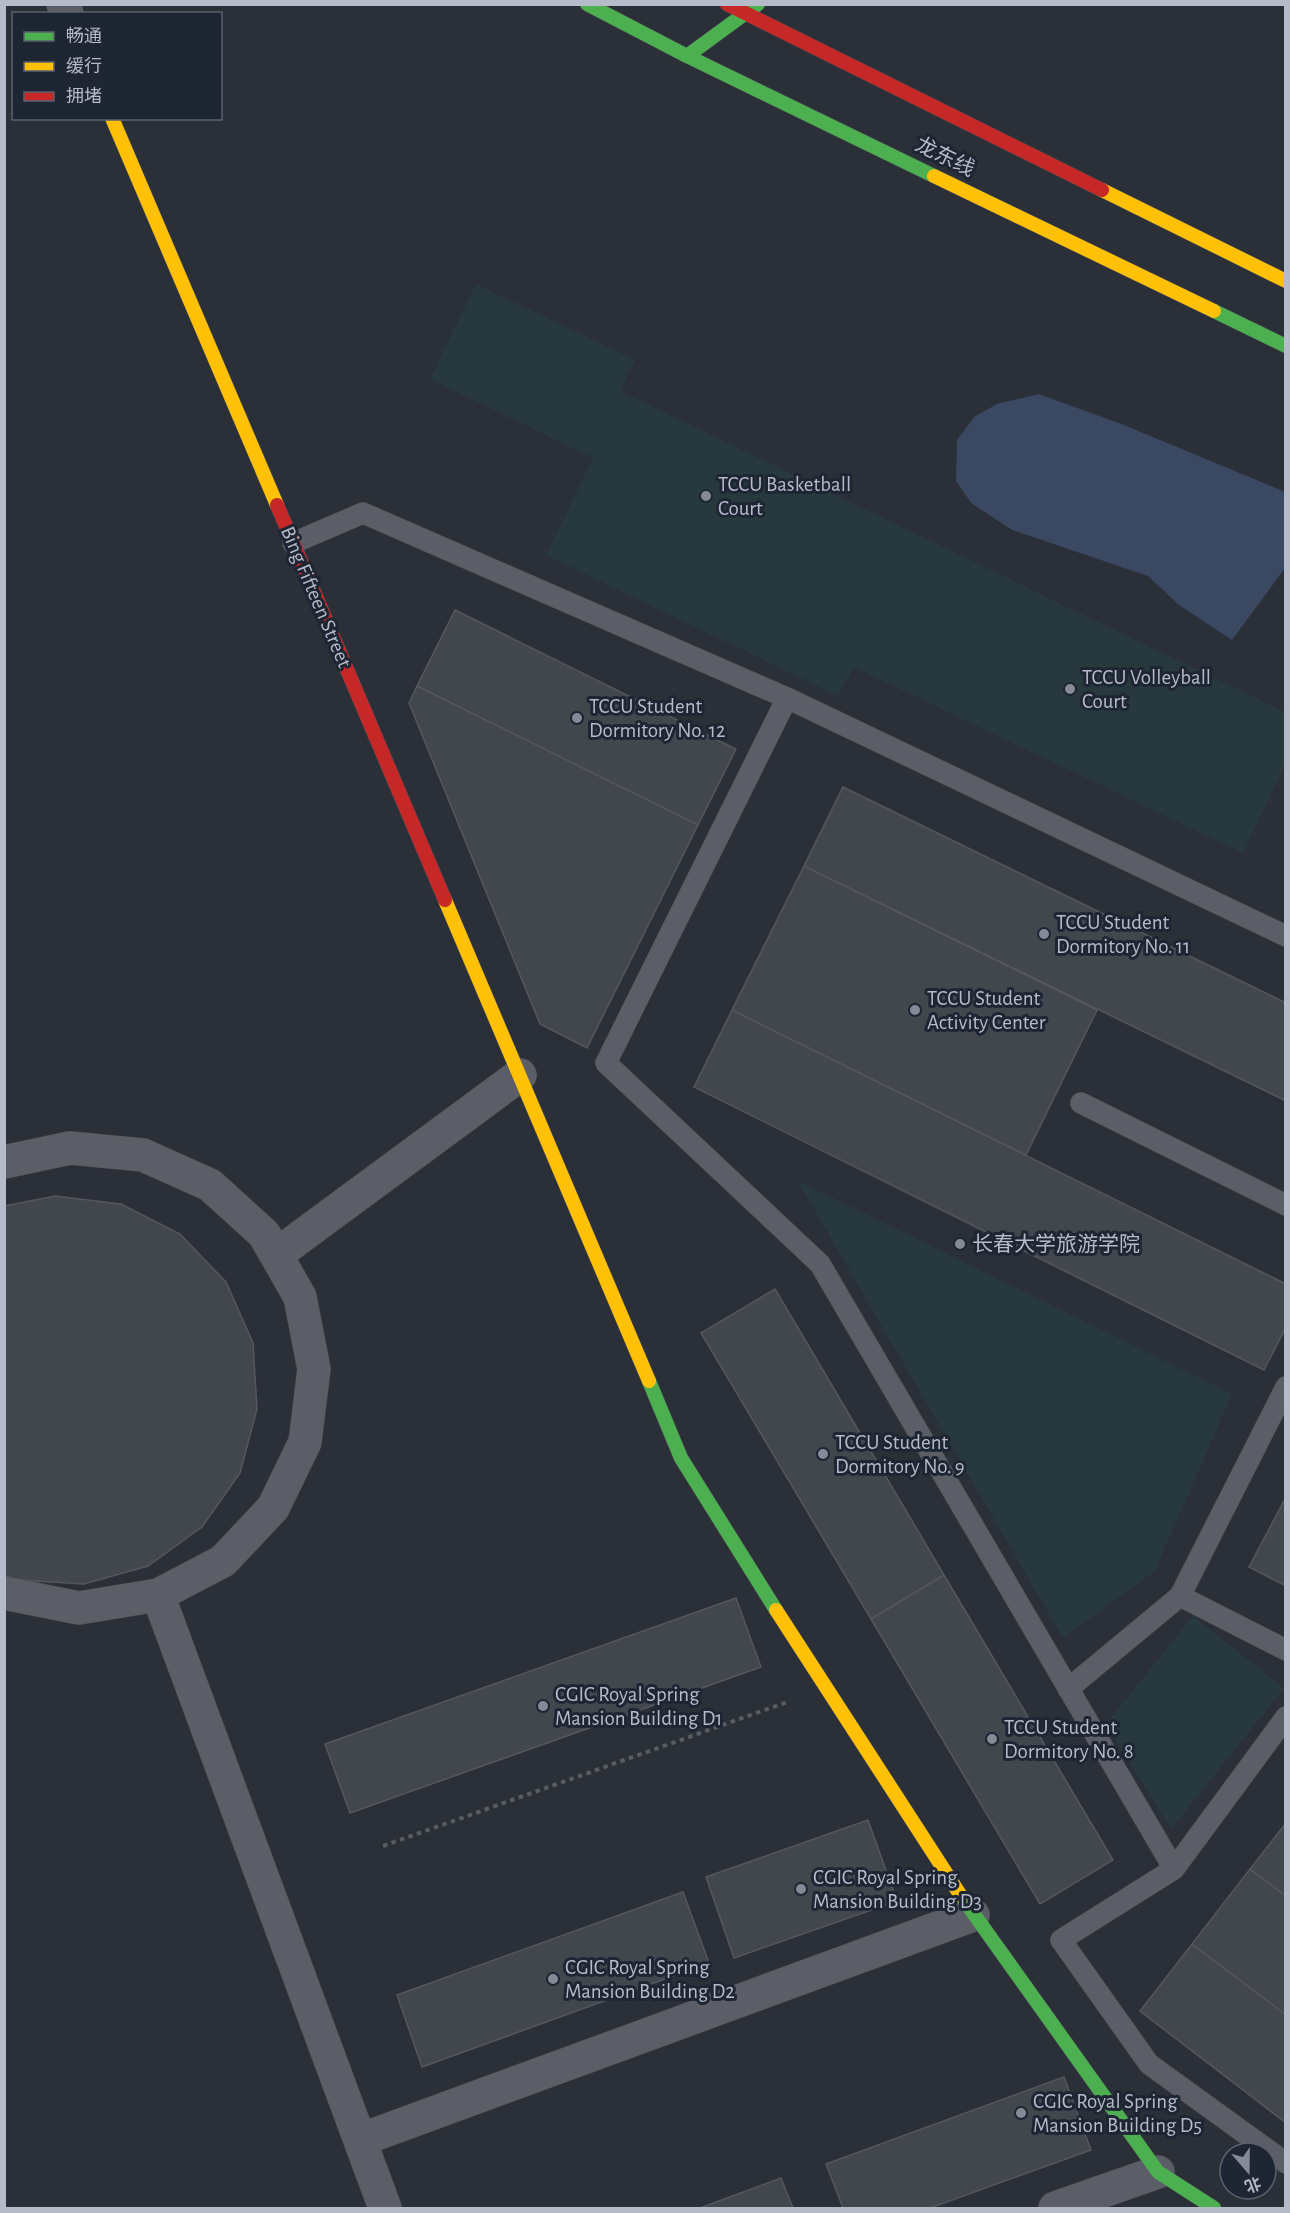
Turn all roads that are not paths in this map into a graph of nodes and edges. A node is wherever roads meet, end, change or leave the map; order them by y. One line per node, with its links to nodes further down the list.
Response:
1 (587, 4): 5 (main road, 龙东线)
2 (727, 4): 4 (main road, 龙东线)
3 (758, 4): 4 (main road)
4 (746, 13): 5 (main road); 7 (main road, 龙东线)
5 (687, 56): 8 (main road, 龙东线)
6 (113, 120): 9 (main road, Bing Fifteen Street)
7 (1286, 281)
8 (1286, 346)
9 (293, 543): 10 (lane); 12 (main road, Bing Fifteen Street)
10 (787, 698): 11 (lane); 22 (lane)
11 (1286, 936)
12 (520, 1075): 16 (street); 25 (main road, Bing Fifteen Street)
13 (1081, 1103): 15 (lane)
14 (4, 1162): 16 (street)
15 (1286, 1205)
16 (276, 1255): 19 (street)
17 (1286, 1387): 20 (lane)
18 (4, 1593): 19 (street)
19 (158, 1595): 26 (street)
20 (1180, 1596): 21 (lane); 22 (lane)
21 (1286, 1650)
22 (1068, 1689): 24 (lane)
23 (1286, 1717): 24 (lane)
24 (1174, 1869): 27 (lane)
25 (973, 1915): 26 (street); 28 (main road, Bing Fifteen Street)
26 (360, 2140): 29 (street)
27 (1286, 2163)
28 (1158, 2172): 30 (street); 31 (main road)
29 (385, 2208)
30 (1055, 2208)
31 (1214, 2208)

